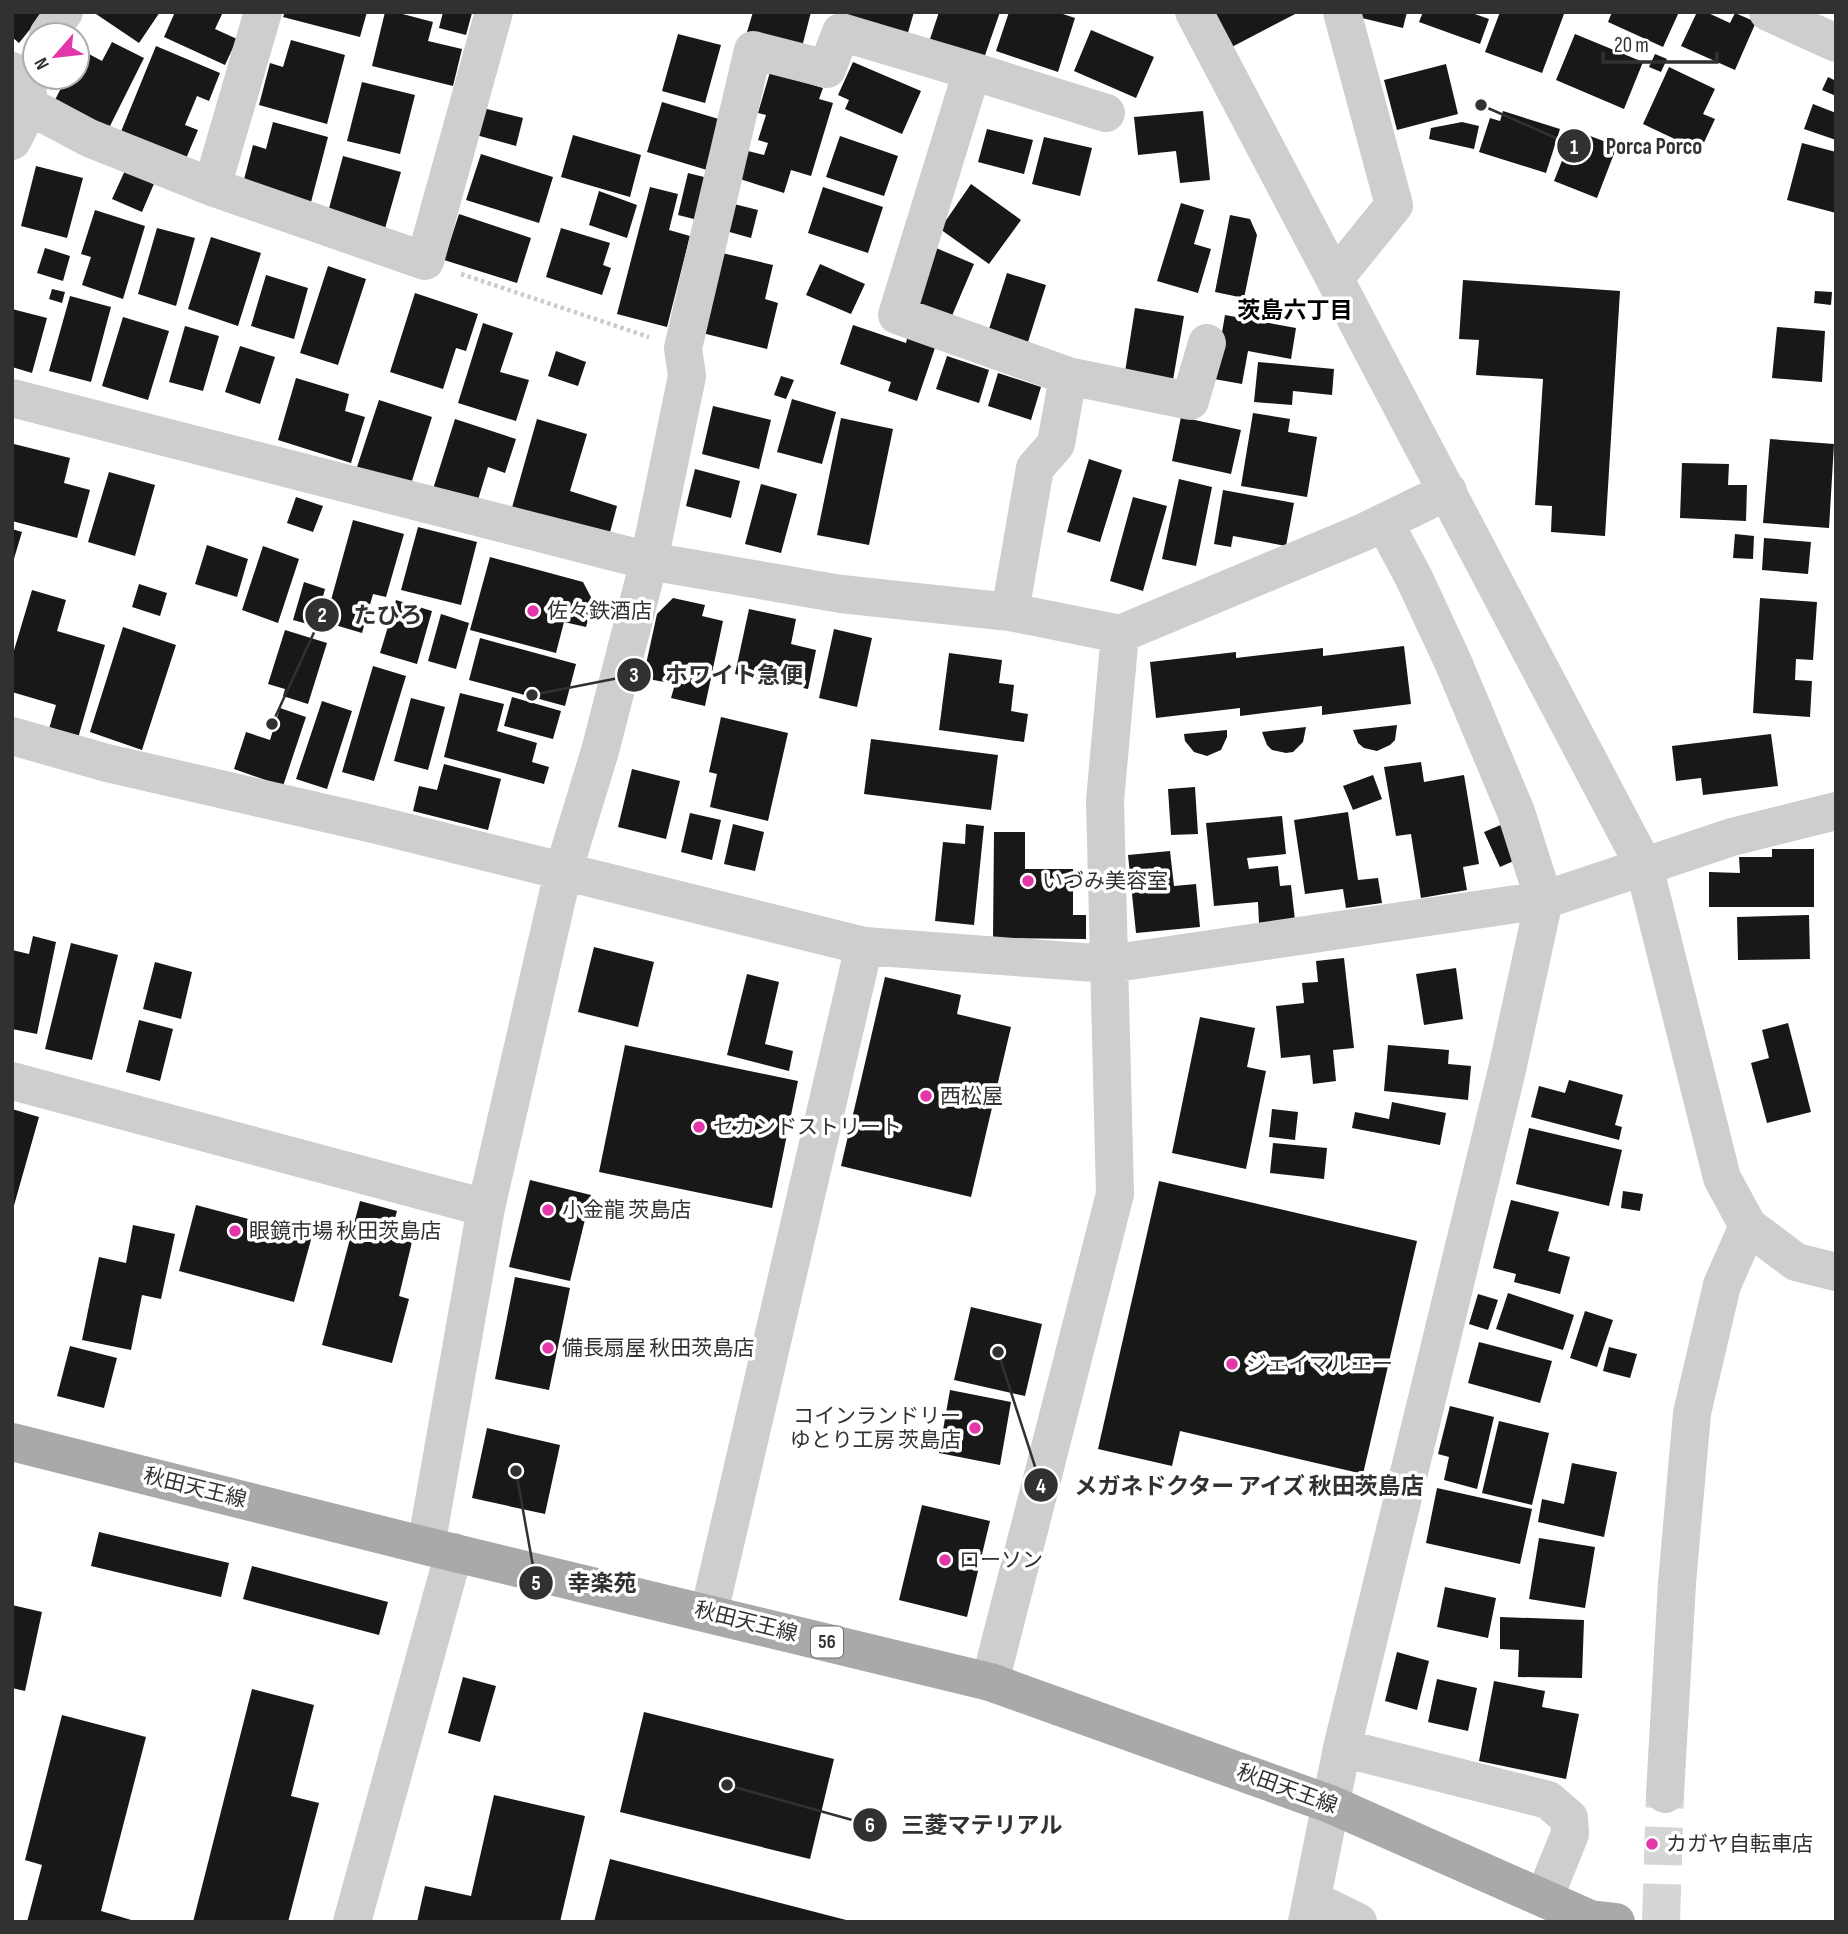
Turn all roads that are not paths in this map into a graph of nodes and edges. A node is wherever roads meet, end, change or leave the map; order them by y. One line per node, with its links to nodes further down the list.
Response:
1 (263, 12): 12 (street)
2 (494, 12): 12 (street)
3 (1194, 12): 13 (street)
4 (1342, 12): 13 (street)
5 (1768, 12): 6 (street)
6 (1836, 43)
7 (972, 71): 10 (street); 15 (street); 19 (street)
8 (21, 91): 11 (street)
9 (39, 91): 12 (street)
10 (1106, 113)
11 (12, 141)
12 (212, 187)
13 (1335, 278): 17 (street)
14 (1207, 343): 15 (street)
15 (1068, 376): 20 (street)
16 (12, 398): 19 (street)
17 (1448, 491): 18 (street); 24 (street)
18 (1384, 522): 21 (street); 26 (street)
19 (649, 561): 20 (street); 25 (street)
20 (1010, 612): 21 (street)
21 (1120, 634): 28 (street)
22 (12, 736): 25 (street)
23 (1836, 811): 24 (street)
24 (1644, 866): 26 (street); 31 (street)
25 (563, 872): 27 (street); 30 (street)
26 (1544, 900): 28 (street); 37 (street)
27 (864, 946): 28 (street); 35 (street)
28 (1110, 964): 36 (street)
29 (12, 1081): 30 (street)
30 (486, 1208): 34 (street)
31 (1748, 1226): 32 (street); 38 (street)
32 (1836, 1272)
33 (12, 1442): 34 (main road, 秋田天王線 / 56)
34 (440, 1549): 35 (main road, 秋田天王線 / 56); 42 (street)
35 (709, 1614): 36 (main road, 秋田天王線 / 56)
36 (990, 1682): 39 (main road, 秋田天王線 / 56)
37 (1342, 1748): 39 (street); 40 (street)
38 (1665, 1794)
39 (1329, 1804): 40 (main road, 秋田天王線 / 56); 41 (street)
40 (1544, 1898): 44 (main road, 秋田天王線 / 56)
41 (1310, 1911): 43 (street)
42 (352, 1922)
43 (1358, 1922)
44 (1616, 1922)

